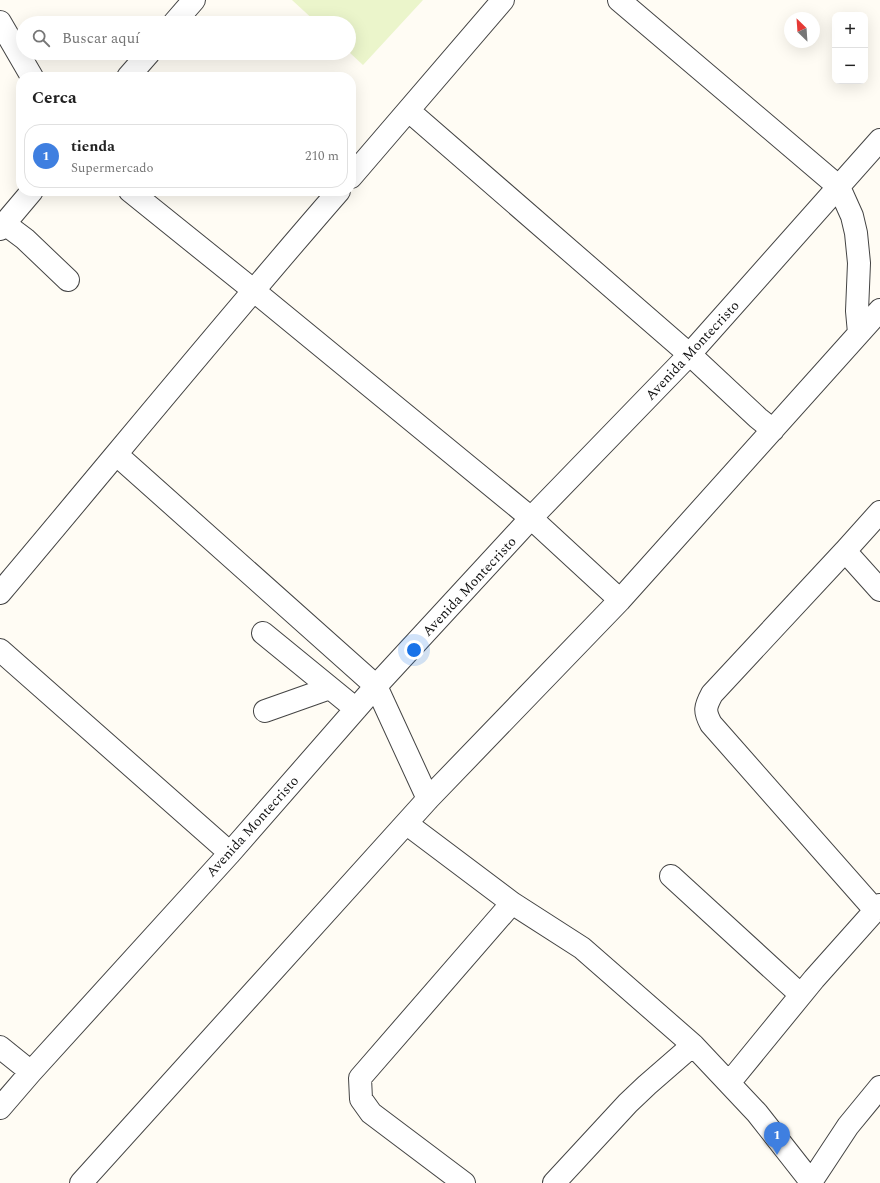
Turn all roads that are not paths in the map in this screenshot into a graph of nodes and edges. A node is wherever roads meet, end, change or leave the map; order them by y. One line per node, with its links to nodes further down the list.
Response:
1 (194, 0): 4 (street)
2 (503, 0): 11 (street)
3 (619, 0): 14 (street)
4 (180, 16)
5 (0, 22): 6 (street)
6 (16, 50)
7 (22, 60): 9 (street)
8 (143, 60): 10 (street)
9 (29, 72)
10 (132, 72)
11 (409, 111): 13 (street); 23 (street)
12 (880, 140): 14 (street, Avenida Montecristo)
13 (356, 171)
14 (839, 186): 22 (street); 23 (street, Avenida Montecristo)
15 (28, 196): 18 (street)
16 (136, 196): 20 (street)
17 (335, 196): 20 (street)
18 (2, 227): 19 (street)
19 (68, 280)
20 (253, 290): 25 (street); 27 (street)
21 (880, 310): 22 (street)
22 (859, 333): 24 (street)
23 (689, 355): 24 (street); 27 (street, Avenida Montecristo)
24 (773, 430): 31 (street)
25 (117, 455): 30 (street); 34 (street)
26 (880, 512): 28 (street)
27 (531, 518): 31 (street); 34 (street, Avenida Montecristo)
28 (845, 551): 29 (street); 43 (street)
29 (880, 590)
30 (0, 593)
31 (620, 600): 38 (street)
32 (263, 633): 35 (street)
33 (0, 650): 40 (street)
34 (376, 686): 36 (street, Avenida Montecristo); 38 (street)
35 (330, 688): 36 (street); 37 (street)
36 (356, 709): 40 (street, Avenida Montecristo)
37 (266, 711)
38 (428, 799): 39 (street)
39 (407, 824): 42 (street); 51 (street)
40 (230, 853): 47 (street, Avenida Montecristo)
41 (671, 876): 44 (street)
42 (512, 903): 45 (street); 52 (street)
43 (877, 907): 44 (street)
44 (801, 995): 48 (street)
45 (693, 1045): 48 (street); 53 (street)
46 (0, 1047): 47 (street)
47 (31, 1072): 50 (street, Avenida Montecristo)
48 (729, 1083): 54 (street)
49 (880, 1087): 54 (street)
50 (0, 1108)
51 (81, 1183)
52 (464, 1183)
53 (554, 1183)
54 (812, 1183)

